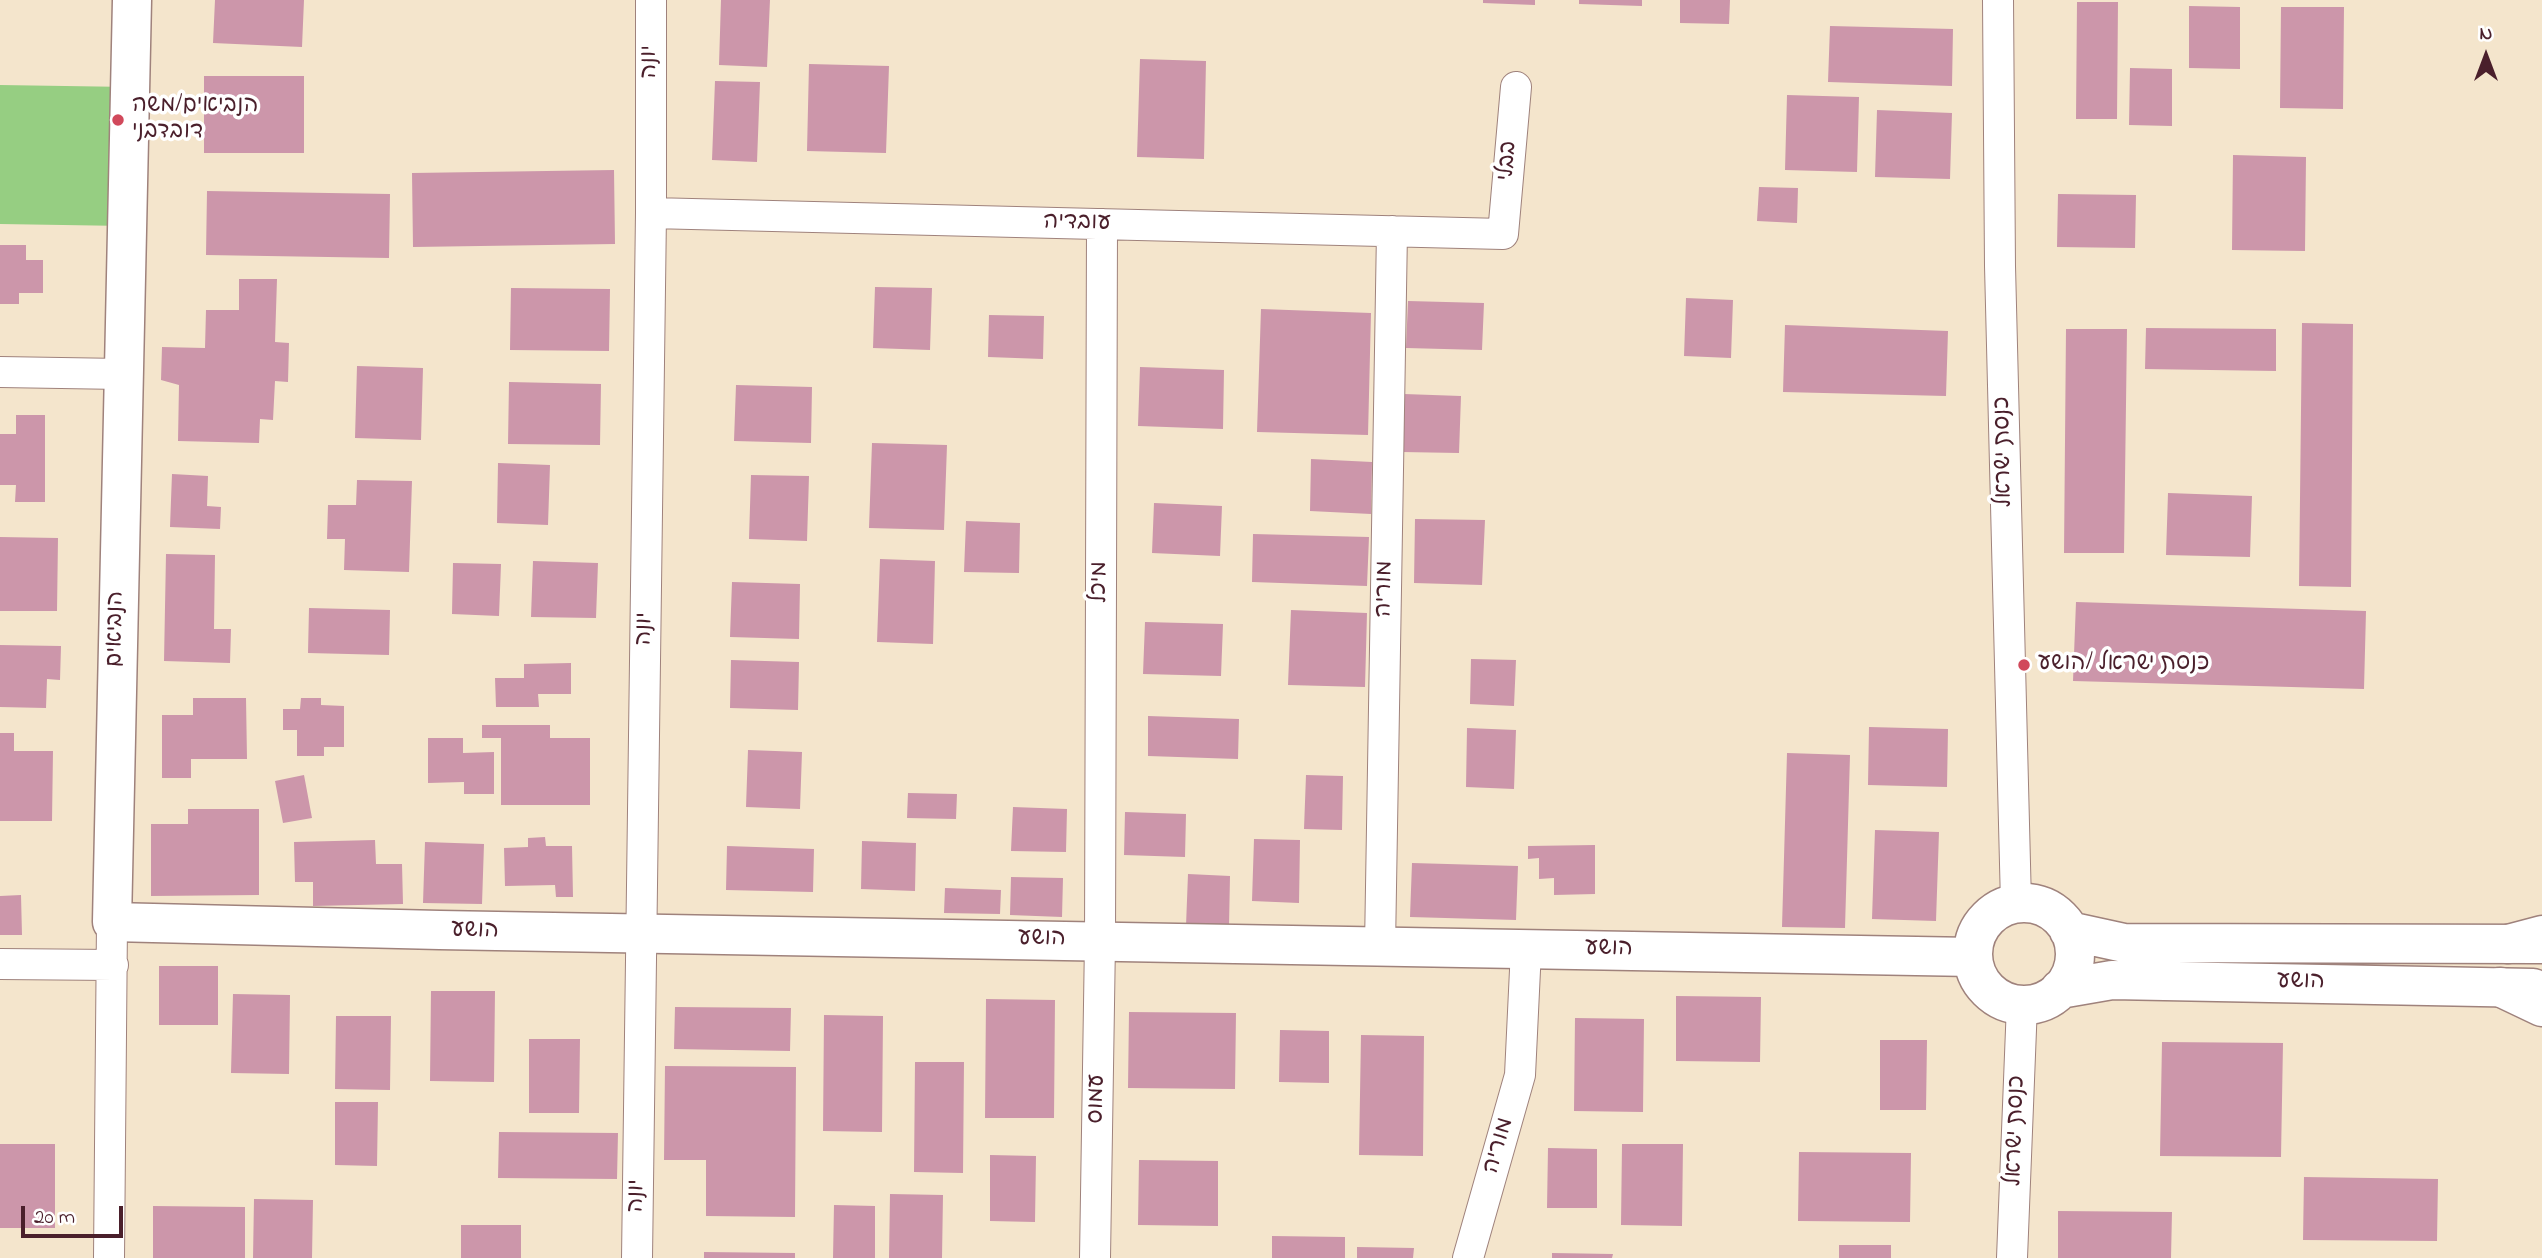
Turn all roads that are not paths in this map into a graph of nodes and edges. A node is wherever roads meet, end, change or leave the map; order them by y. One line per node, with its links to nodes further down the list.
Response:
1 (132, 0): 10 (main road, הנביאים)
2 (651, 0): 5 (street, יונה)
3 (1998, 0): 11 (street, כנסת ישראל)
4 (1516, 87): 8 (street, בבלי)
5 (651, 213): 6 (street, עובדיה); 14 (street, יונה)
6 (1101, 224): 7 (street, עובדיה); 15 (street, מיכל)
7 (1392, 232): 8 (street, עובדיה); 17 (street, מוריה)
8 (1503, 234)
9 (0, 372): 10 (street)
10 (122, 374): 12 (main road, הנביאים)
11 (2016, 903): 13 (main road); 19 (main road)
12 (112, 922): 14 (main road, הושע); 21 (street, הנביאים)
13 (2069, 931): 16 (main road, הושע); 23 (main road)
14 (641, 936): 15 (main road, הושע); 28 (street, יונה)
15 (1100, 941): 17 (main road, הושע); 29 (street, עמוס)
16 (2531, 941)
17 (1380, 946): 18 (main road, הושע)
18 (1526, 949): 19 (main road, הושע); 30 (street, מוריה)
19 (1973, 957): 25 (main road)
20 (0, 964): 21 (street)
21 (113, 965): 27 (street, הנביאים)
22 (2500, 987): 23 (main road, הושע); 24 (main road, הושע); 26 (main road)
23 (2060, 989): 25 (main road)
24 (2542, 989)
25 (2022, 1004): 31 (street, כנסת ישראל)
26 (2542, 1007)
27 (109, 1258)
28 (638, 1258)
29 (1095, 1258)
30 (1468, 1258)
31 (2011, 1258)

